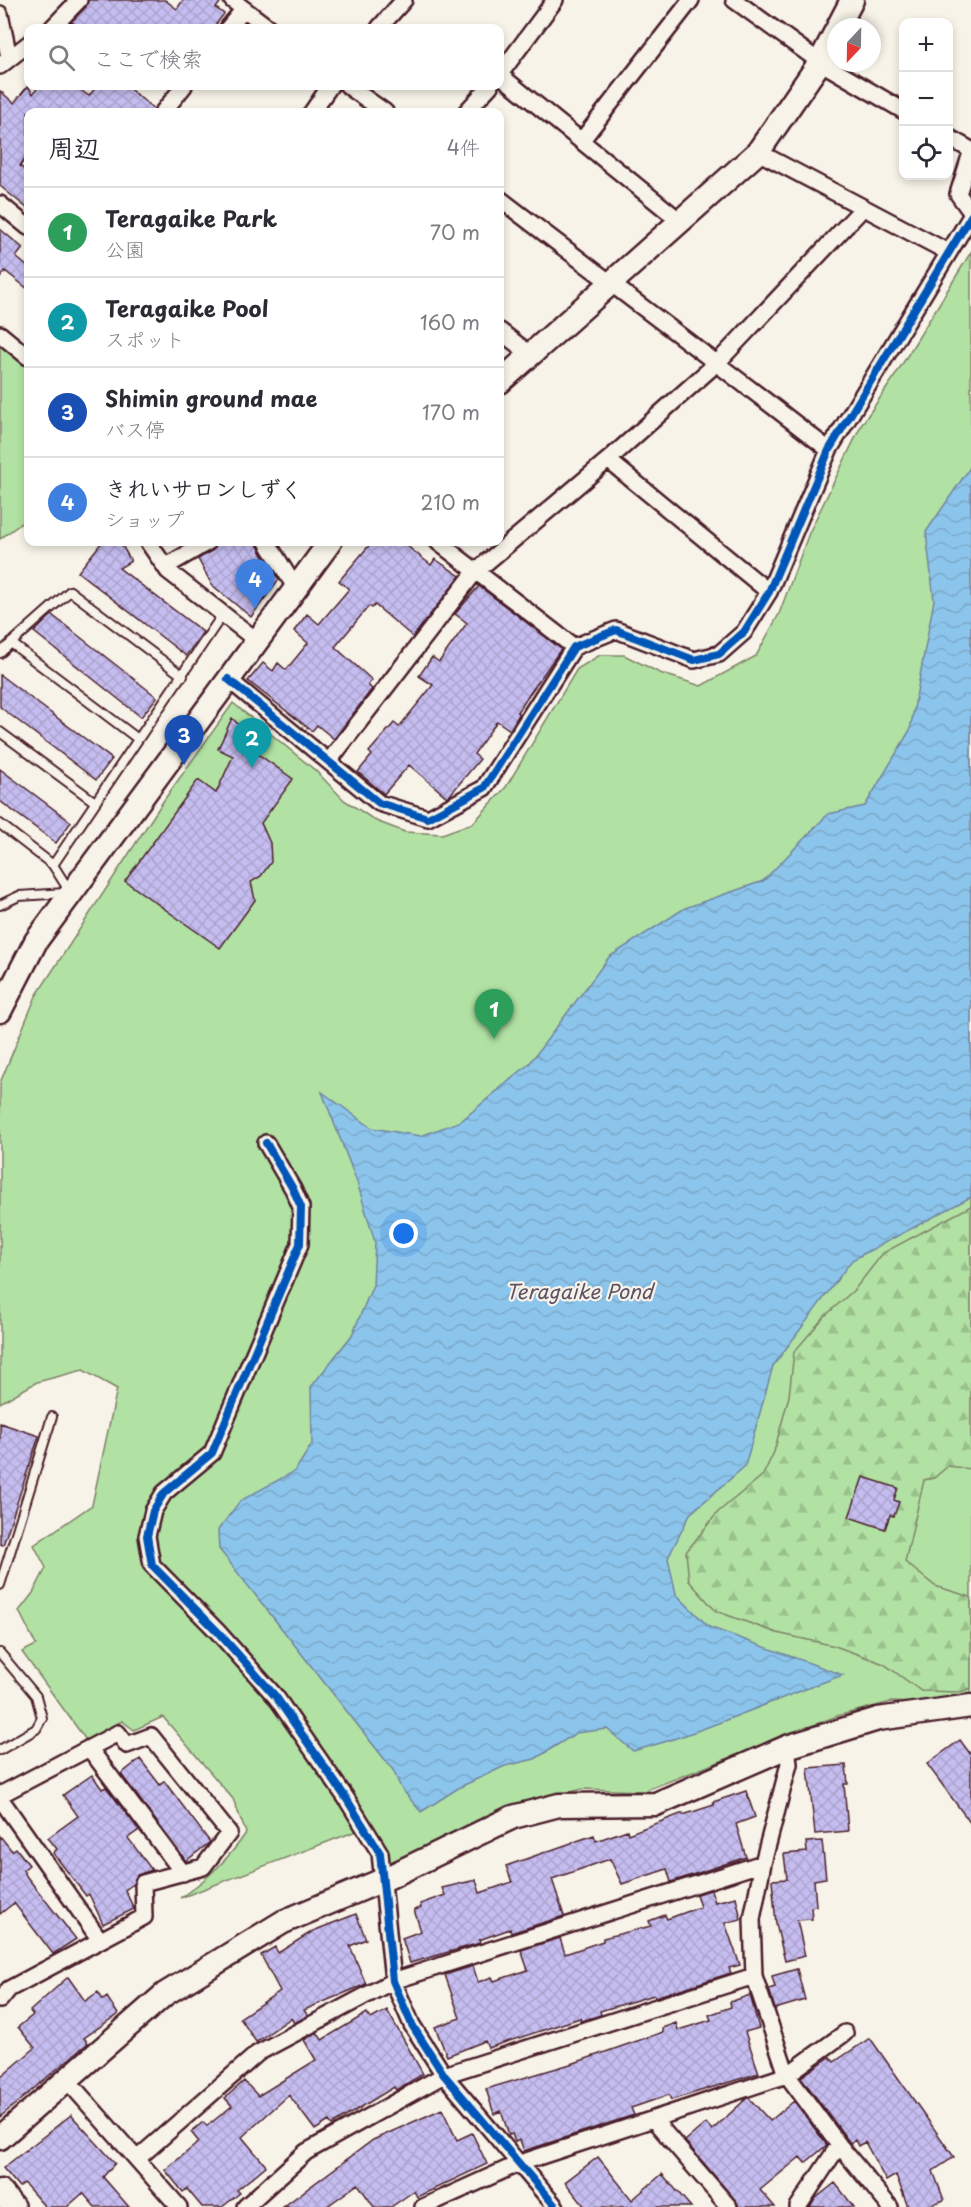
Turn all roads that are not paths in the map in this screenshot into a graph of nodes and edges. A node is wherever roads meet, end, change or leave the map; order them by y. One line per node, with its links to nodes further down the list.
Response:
1 (79, 0): 10 (street)
2 (404, 0): 13 (street)
3 (555, 0): 18 (street)
4 (691, 0): 29 (street)
5 (734, 0): 17 (street)
6 (852, 0): 9 (street)
7 (237, 5): 11 (street); 12 (street)
8 (0, 14): 16 (street)
9 (843, 18)
10 (55, 24)
11 (230, 24)
12 (263, 24)
13 (383, 24)
14 (24, 47): 16 (street)
15 (827, 48): 17 (street)
16 (4, 61)
17 (820, 62): 28 (street); 31 (street)
18 (504, 69)
19 (504, 77): 29 (street)
20 (181, 90): 24 (street)
21 (327, 90): 25 (street)
22 (354, 90): 26 (street)
23 (486, 90): 27 (street)
24 (166, 108)
25 (315, 108)
26 (379, 108)
27 (470, 108)
28 (899, 109)
29 (582, 140): 37 (street)
30 (953, 140): 32 (street)
31 (758, 152): 35 (street); 37 (street)
32 (971, 152): 36 (street)
33 (504, 202): 40 (street)
34 (0, 204): 38 (street)
35 (863, 208): 39 (street); 45 (street)
36 (971, 214): 39 (street)
37 (680, 221): 40 (street)
38 (24, 224)
39 (948, 252): 47 (street)
40 (610, 284): 44 (street); 45 (street)
41 (0, 334): 43 (street)
42 (504, 334): 44 (street)
43 (24, 354)
44 (531, 356): 46 (street)
45 (718, 362): 47 (street); 48 (street)
46 (504, 379)
47 (829, 450): 57 (street)
48 (608, 460): 55 (street); 57 (street)
49 (151, 546): 54 (street)
50 (201, 546): 54 (street)
51 (269, 546): 56 (street)
52 (327, 546): 56 (street)
53 (443, 546): 55 (street)
54 (165, 567): 58 (street)
55 (475, 572): 61 (street); 67 (street)
56 (295, 587): 59 (street)
57 (769, 592): 61 (street)
58 (223, 614): 59 (street); 63 (lane)
59 (256, 639): 64 (street)
60 (11, 643): 62 (lane); 63 (lane); 66 (lane)
61 (574, 647): 67 (street)
62 (0, 653)
63 (183, 676): 66 (lane)
64 (228, 679): 67 (street); 71 (street)
65 (0, 732): 68 (lane)
66 (138, 739): 68 (lane)
67 (329, 761)
68 (95, 802): 70 (lane)
69 (0, 824): 70 (lane)
70 (53, 866): 71 (lane)
71 (71, 893): 72 (lane); 73 (street)
72 (0, 905)
73 (0, 1011)
74 (266, 1143): 85 (street)
75 (52, 1417): 76 (lane)
76 (0, 1585)
77 (0, 1653): 81 (lane)
78 (971, 1706): 79 (street)
79 (787, 1747): 83 (street); 85 (street)
80 (89, 1748): 82 (street); 84 (street); 84 (street)
81 (0, 1750)
82 (0, 1797): 86 (street)
83 (763, 1863): 87 (street); 88 (street)
84 (183, 1873): 86 (street)
85 (383, 1880): 88 (street); 93 (street)
86 (100, 1940): 89 (street)
87 (754, 1976): 91 (street); 92 (street)
88 (393, 1981): 91 (street); 97 (street)
89 (3, 1989)
90 (845, 2033): 92 (street)
91 (444, 2074): 98 (street); 102 (street)
92 (787, 2074): 94 (street); 96 (street)
93 (67, 2080): 95 (street); 97 (street)
94 (653, 2120): 98 (street); 105 (street)
95 (0, 2138)
96 (839, 2145): 106 (street); 107 (street)
97 (137, 2159): 101 (street)
98 (520, 2163): 103 (street); 104 (street)
99 (0, 2191): 100 (street)
100 (13, 2207)
101 (179, 2207)
102 (245, 2207)
103 (423, 2207)
104 (556, 2207)
105 (729, 2207)
106 (798, 2207)
107 (890, 2207)

